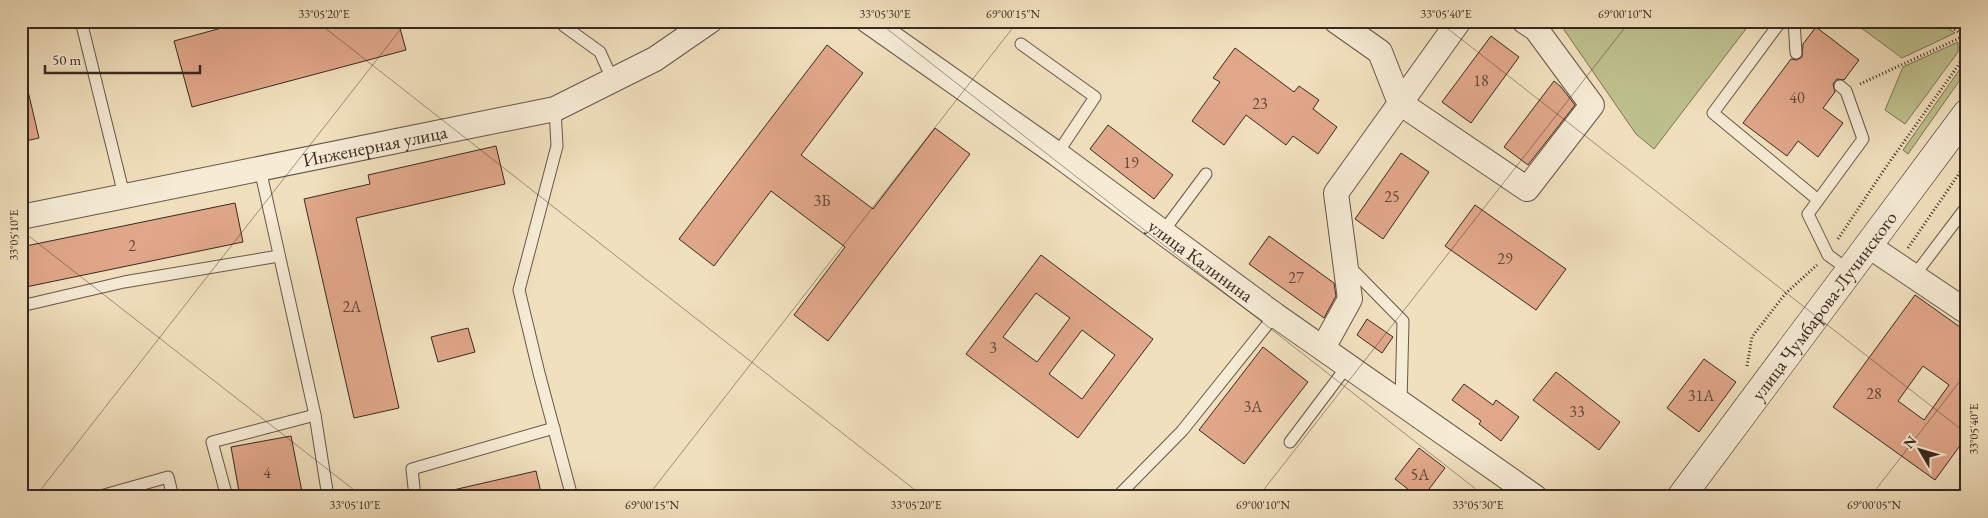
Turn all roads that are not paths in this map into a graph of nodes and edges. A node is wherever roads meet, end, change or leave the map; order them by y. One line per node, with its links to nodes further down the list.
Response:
1 (81, 21): 20 (lane)
2 (562, 21): 12 (lane)
3 (710, 21): 12 (street, Инженерная улица)
4 (868, 21): 17 (street, улица Калинина)
5 (1336, 21): 14 (street)
6 (1459, 21): 14 (street)
7 (1524, 21): 14 (street)
8 (1781, 21): 21 (lane)
9 (1794, 21): 11 (lane)
10 (1021, 44): 17 (lane)
11 (1796, 53)
12 (612, 79): 15 (street, Инженерная улица)
13 (1843, 88): 21 (lane)
14 (1400, 103): 27 (street)
15 (555, 109): 18 (street, Инженерная улица); 37 (lane)
16 (1967, 113): 25 (street, улица Чумбарова-Лучинского)
17 (1057, 154): 24 (street, улица Калинина)
18 (260, 169): 20 (street, Инженерная улица); 26 (lane)
19 (1206, 174): 24 (lane)
20 (124, 195): 23 (street, Инженерная улица)
21 (1818, 200): 29 (lane)
22 (1967, 206): 28 (lane)
23 (21, 217)
24 (1162, 233): 32 (street, улица Калинина)
25 (1869, 246): 28 (street); 29 (street, улица Чумбарова-Лучинского)
26 (279, 256): 30 (lane); 36 (lane)
27 (1345, 262): 33 (street); 35 (lane)
28 (1905, 271): 31 (street)
29 (1850, 272): 47 (street, улица Чумбарова-Лучинского)
30 (21, 306)
31 (1967, 312)
32 (1275, 315): 33 (street, улица Калинина); 45 (lane)
33 (1323, 348): 34 (street, улица Калинина)
34 (1348, 365): 35 (street, улица Калинина); 38 (lane)
35 (1401, 403): 46 (street, улица Калинина)
36 (315, 415): 41 (lane); 42 (lane)
37 (554, 428): 43 (lane); 44 (lane)
38 (1290, 442)
39 (97, 497): 40 (lane)
40 (173, 497)
41 (227, 497)
42 (328, 497)
43 (415, 497)
44 (572, 497)
45 (1117, 497)
46 (1535, 497)
47 (1681, 497)

